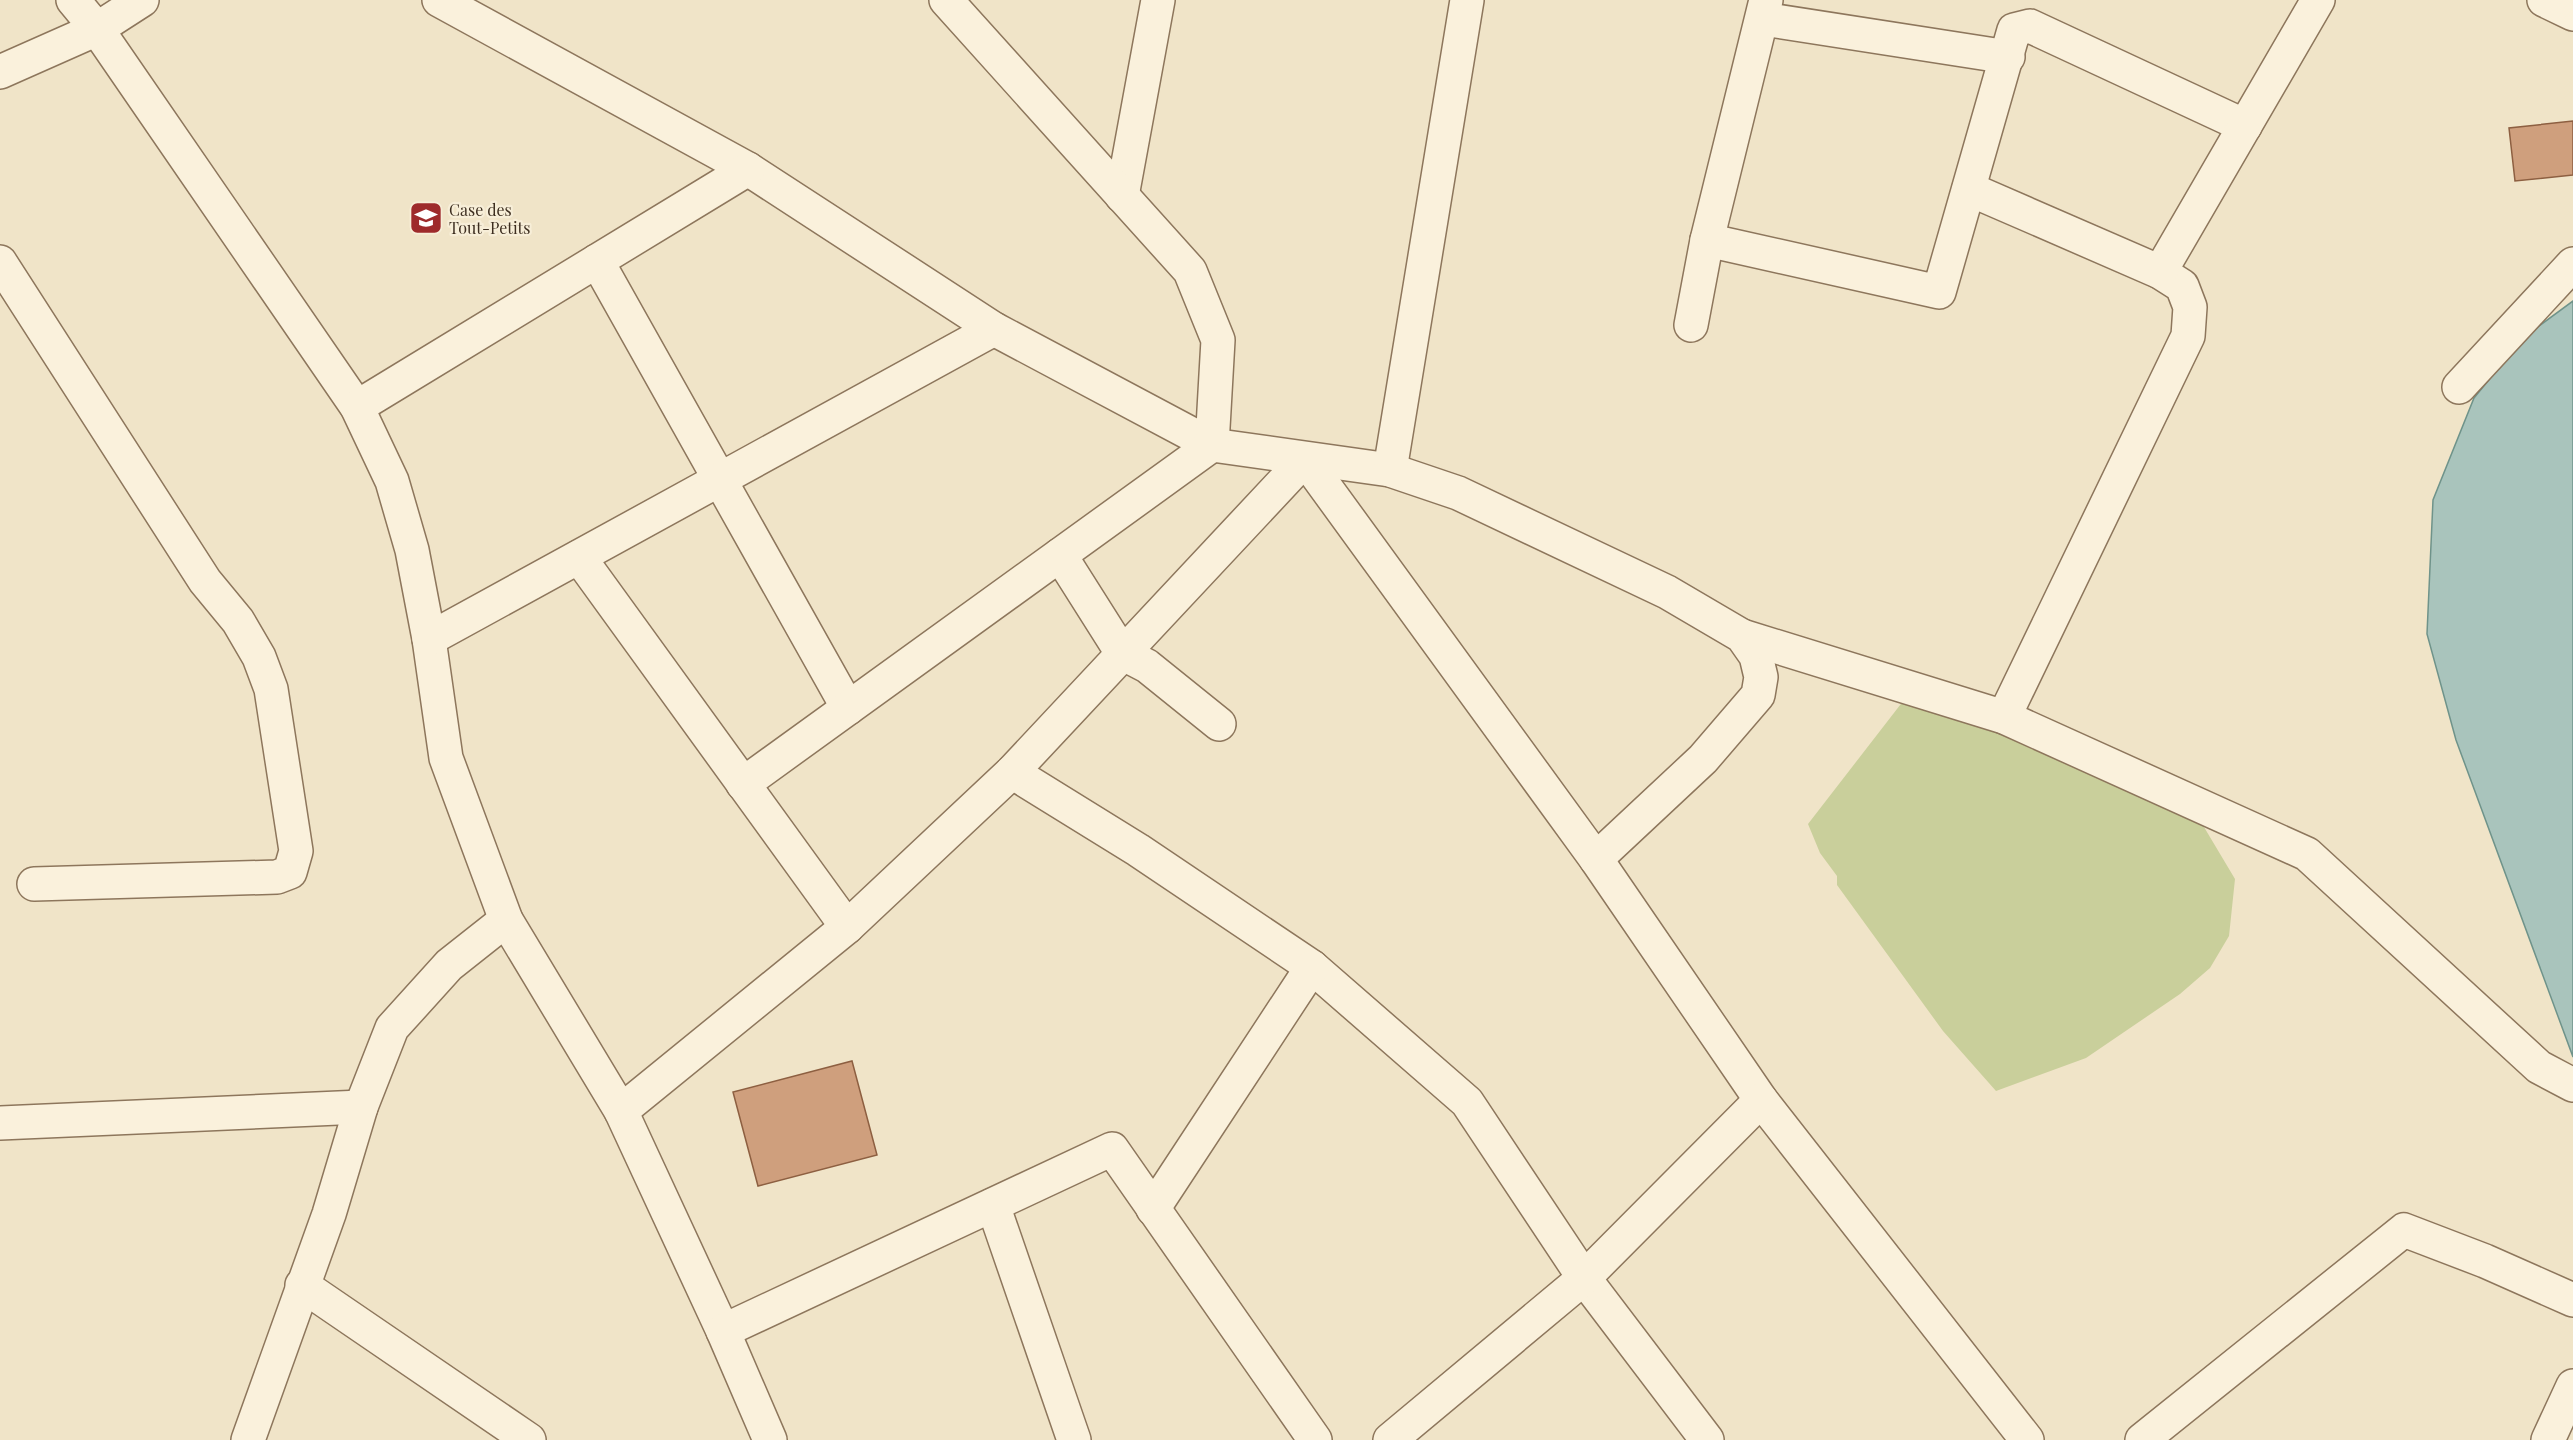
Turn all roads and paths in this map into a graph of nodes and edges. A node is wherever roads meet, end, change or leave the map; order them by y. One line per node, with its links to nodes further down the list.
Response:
1 (72, 0): 11 (street)
2 (142, 0): 11 (street)
3 (439, 0): 15 (street)
4 (1158, 0): 17 (street)
5 (1467, 0): 29 (street)
6 (2318, 0): 14 (street)
7 (2544, 0): 10 (street)
8 (957, 4): 17 (street)
9 (1765, 9): 12 (street); 18 (street)
10 (2573, 14)
11 (97, 29): 13 (street); 26 (street)
12 (2008, 57): 14 (street); 16 (street)
13 (0, 72)
14 (2245, 126): 22 (street)
15 (748, 168): 19 (street); 24 (street)
16 (1969, 189): 18 (street); 22 (street)
17 (1122, 196): 27 (street)
18 (1707, 240): 23 (street)
19 (597, 261): 26 (street); 30 (street)
20 (0, 262): 42 (street)
21 (2573, 264): 25 (street)
22 (2160, 272): 37 (street)
23 (1691, 325)
24 (994, 328): 27 (street); 30 (street)
25 (2458, 387)
26 (357, 408): 34 (street)
27 (1212, 445): 28 (street); 31 (street)
28 (1305, 459): 29 (street); 35 (street); 41 (street)
29 (1390, 470): 33 (street)
30 (719, 480): 32 (street); 36 (street)
31 (1060, 555): 35 (street); 36 (street)
32 (579, 557): 34 (street); 40 (street)
33 (1742, 636): 37 (street); 41 (street)
34 (429, 639): 43 (street)
35 (1122, 653): 38 (street); 39 (street)
36 (848, 708): 40 (street)
37 (2004, 717): 46 (street)
38 (1219, 724)
39 (1012, 772): 44 (street); 45 (street)
40 (743, 784): 44 (street)
41 (1596, 859): 47 (street)
42 (34, 884)
43 (506, 920): 48 (street); 49 (street)
44 (847, 927): 49 (street)
45 (1312, 967): 52 (street); 53 (street)
46 (2573, 1085)
47 (1761, 1100): 53 (street); 65 (street)
48 (361, 1107): 50 (street); 54 (street)
49 (621, 1111): 56 (street)
50 (0, 1123)
51 (993, 1205): 52 (street); 56 (street); 61 (street)
52 (1153, 1209): 62 (street)
53 (1584, 1278): 63 (street); 64 (street)
54 (302, 1285): 58 (street); 59 (street)
55 (2573, 1300): 66 (street)
56 (723, 1331): 60 (street)
57 (2573, 1386): 67 (street)
58 (248, 1440)
59 (529, 1440)
60 (770, 1440)
61 (1074, 1440)
62 (1315, 1440)
63 (1390, 1440)
64 (1707, 1440)
65 (2027, 1440)
66 (2142, 1440)
67 (2548, 1440)

